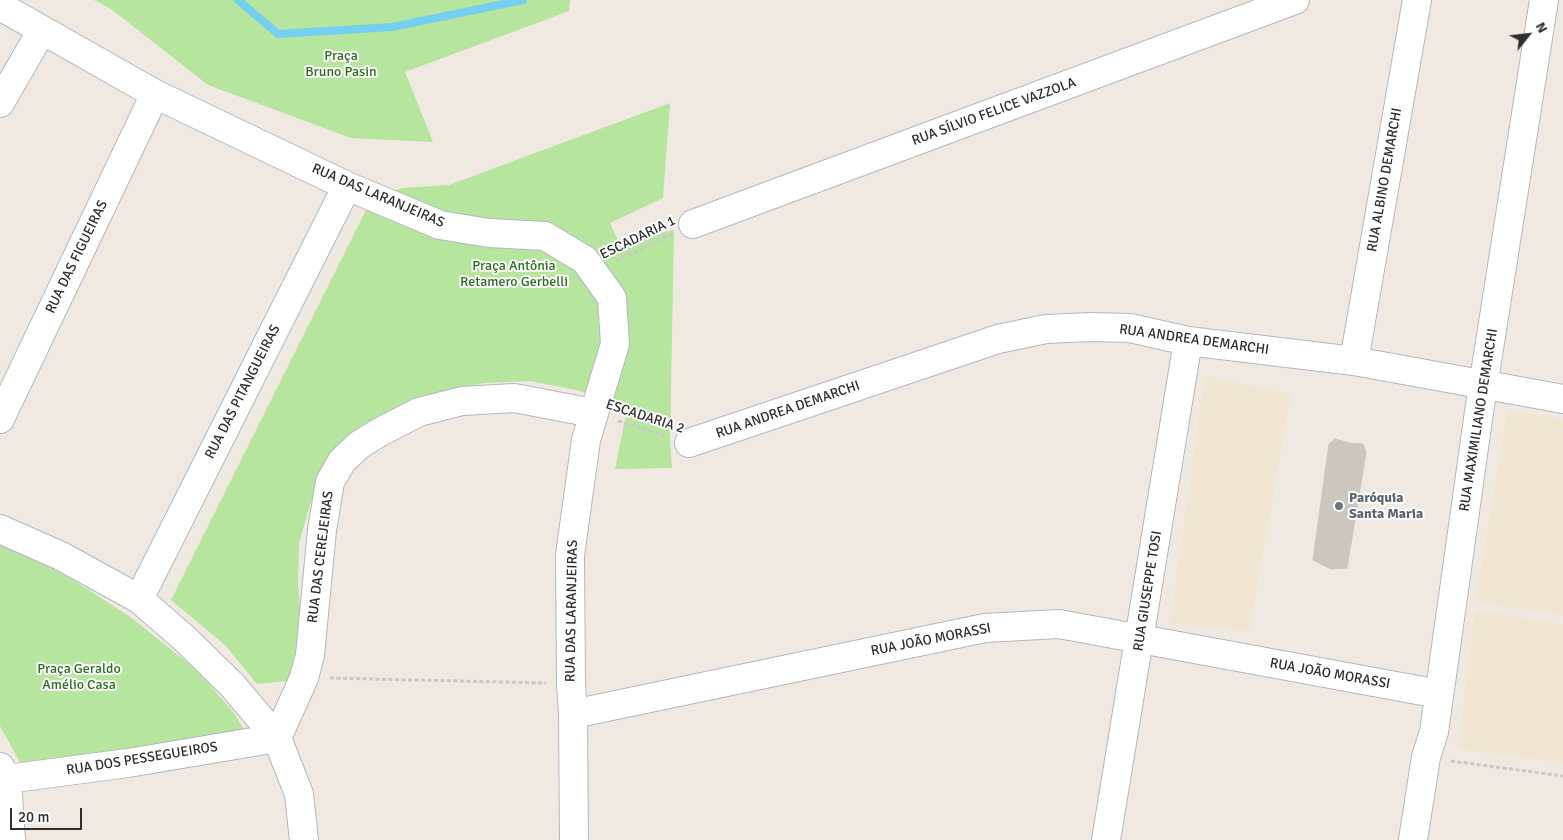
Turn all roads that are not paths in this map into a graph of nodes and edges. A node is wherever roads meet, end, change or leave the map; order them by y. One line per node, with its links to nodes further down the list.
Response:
1 (1295, 0): 9 (street, RUA SÍLVIO FELICE VAZZOLA)
2 (1417, 0): 11 (street, RUA ALBINO DEMARCHI)
3 (1544, 0): 12 (street, RUA MAXIMILIANO DEMARCHI)
4 (0, 6): 5 (street, RUA DAS LARANJEIRAS)
5 (42, 30): 6 (street, RUA DAS LARANJEIRAS); 7 (street)
6 (155, 94): 8 (street, RUA DAS LARANJEIRAS); 15 (street, RUA DAS FIGUEIRAS)
7 (0, 103)
8 (348, 186): 14 (street, RUA DAS LARANJEIRAS); 18 (street, RUA DAS PITANGUEIRAS)
9 (693, 224)
10 (1188, 341): 11 (street, RUA ANDREA DEMARCHI); 16 (street, RUA ANDREA DEMARCHI); 19 (street, RUA GIUSEPPE TOSI)
11 (1354, 361): 12 (street, RUA ANDREA DEMARCHI)
12 (1484, 384): 13 (street, RUA ANDREA DEMARCHI); 20 (street, RUA MAXIMILIANO DEMARCHI)
13 (1563, 400)
14 (594, 413): 21 (street, RUA DAS LARANJEIRAS); 22 (street, RUA DAS CEREJEIRAS)
15 (0, 419)
16 (689, 443)
17 (0, 529): 18 (street)
18 (139, 599): 22 (street)
19 (1140, 639): 20 (street, RUA JOÃO MORASSI); 21 (street, RUA JOÃO MORASSI); 27 (street, RUA GIUSEPPE TOSI)
20 (1439, 694): 28 (street, RUA MAXIMILIANO DEMARCHI)
21 (573, 714): 26 (street, RUA DAS LARANJEIRAS)
22 (277, 738): 23 (street, RUA DOS PESSEGUEIROS); 25 (street)
23 (4, 773): 24 (street)
24 (11, 840)
25 (304, 840)
26 (574, 840)
27 (1106, 840)
28 (1413, 840)

